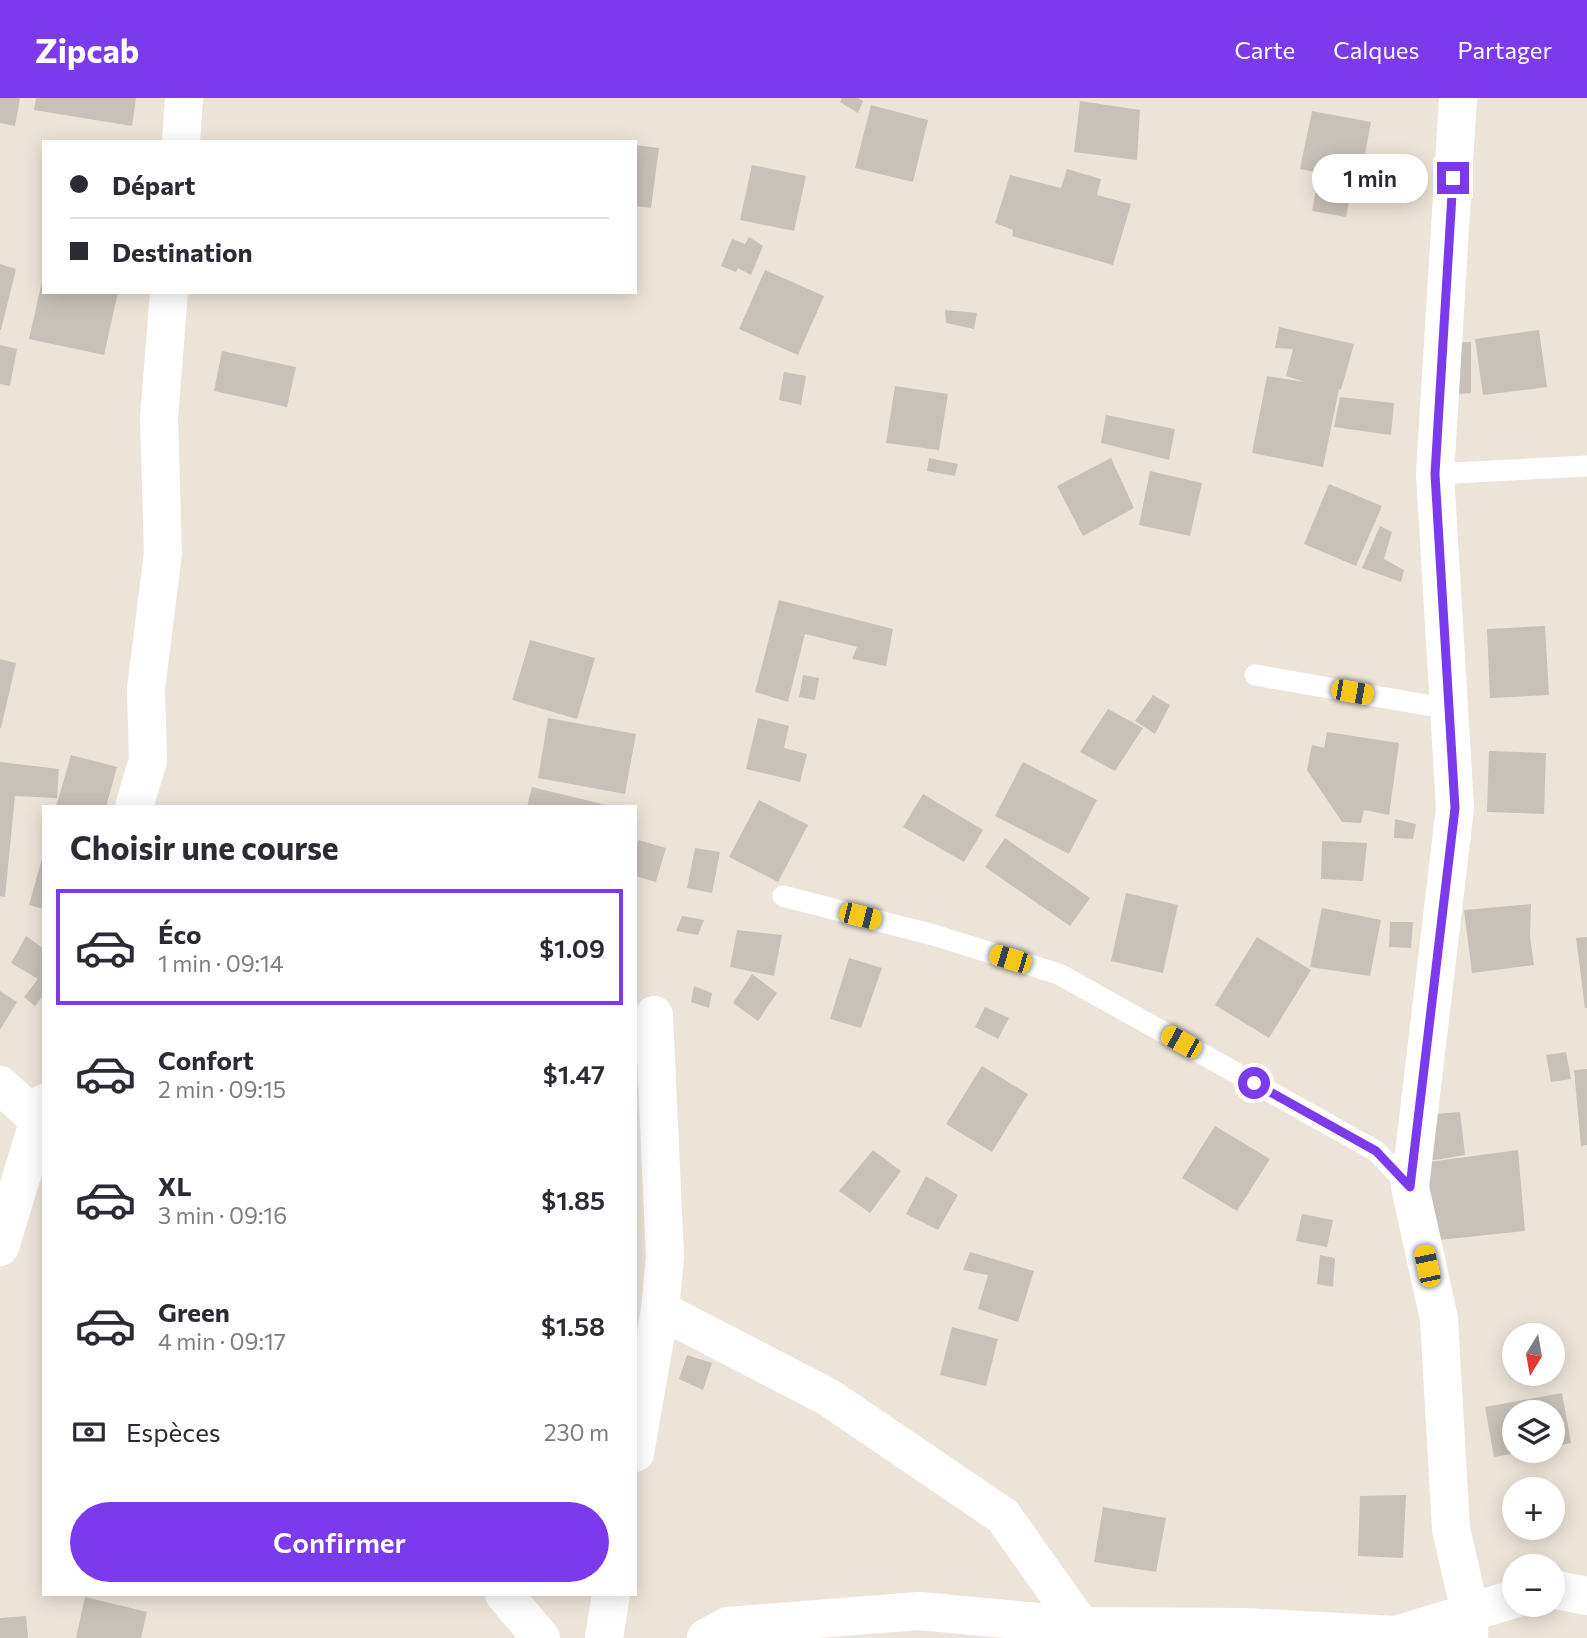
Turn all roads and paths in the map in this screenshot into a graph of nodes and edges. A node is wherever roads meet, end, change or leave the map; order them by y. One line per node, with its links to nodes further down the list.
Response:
1 (184, 98): 3 (street)
2 (1458, 98): 6 (street)
3 (181, 140)
4 (169, 294): 9 (street)
5 (1587, 466): 6 (lane)
6 (1435, 474): 8 (street)
7 (1255, 675): 8 (lane)
8 (1449, 709): 14 (street)
9 (135, 805)
10 (783, 896): 14 (lane)
11 (654, 1015): 16 (street)
12 (0, 1085): 13 (street)
13 (42, 1116): 15 (street)
14 (1410, 1187): 23 (street)
15 (0, 1247)
16 (660, 1310): 17 (street); 24 (street)
17 (637, 1442)
18 (1565, 1592): 21 (street)
19 (507, 1596): 25 (street)
20 (611, 1596): 26 (street)
21 (1587, 1596)
22 (1502, 1606): 23 (street)
23 (1469, 1625): 24 (street)
24 (1081, 1626): 27 (street)
25 (541, 1638)
26 (604, 1638)
27 (706, 1638)

